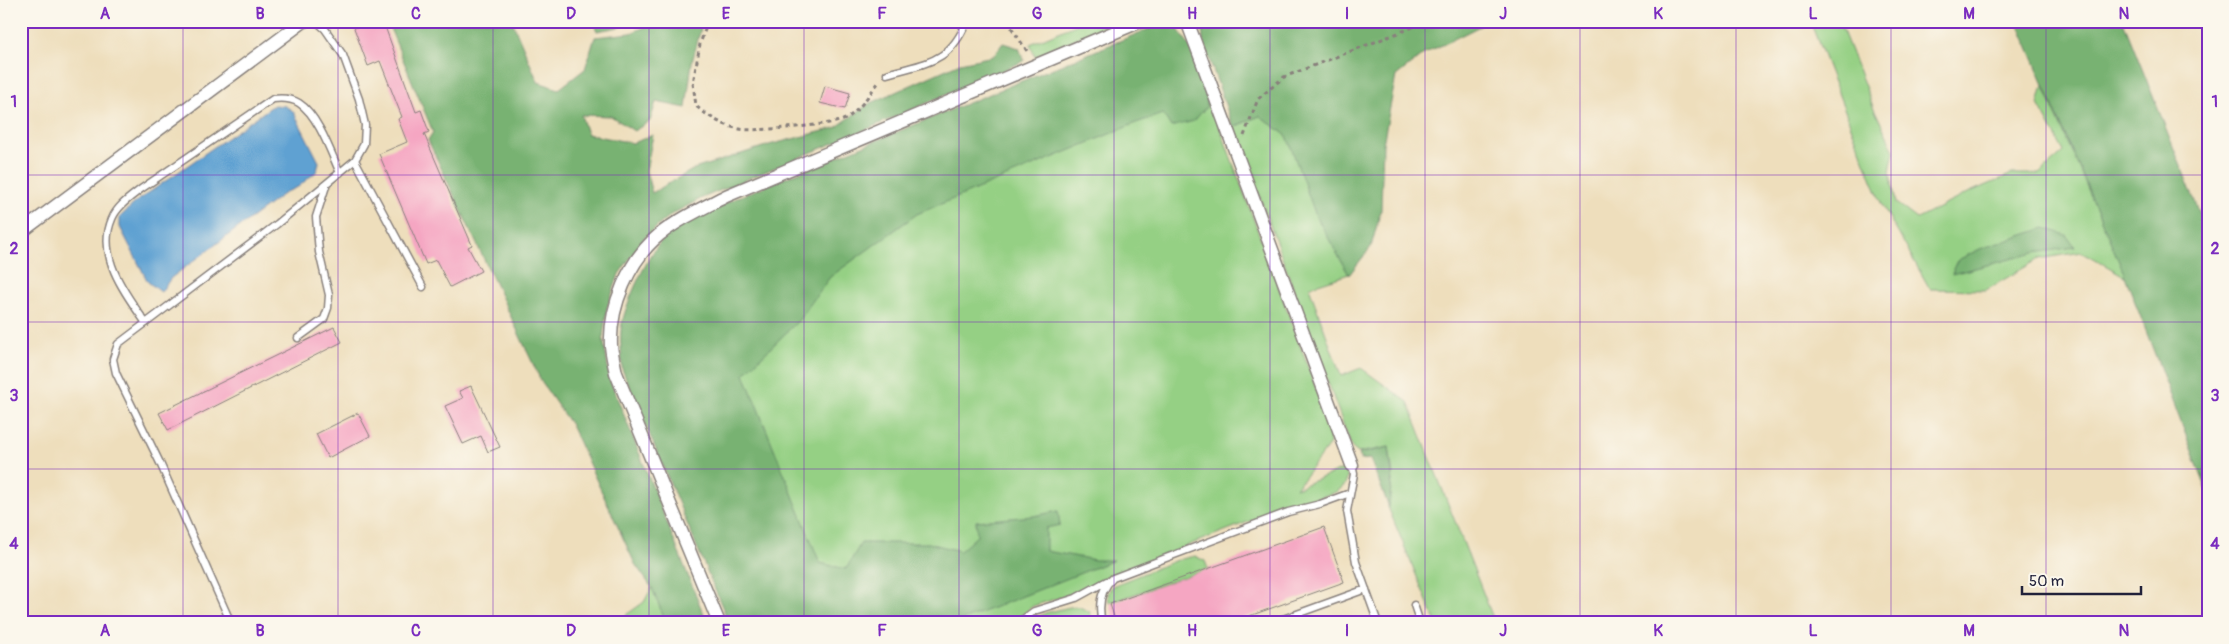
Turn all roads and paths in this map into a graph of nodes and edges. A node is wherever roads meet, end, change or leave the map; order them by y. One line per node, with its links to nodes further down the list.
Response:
1 (304, 21): 15 (street)
2 (316, 21): 12 (lane)
3 (708, 21): 10 (path)
4 (967, 21): 10 (lane)
5 (1007, 21): 9 (path)
6 (1141, 21): 9 (street)
7 (1187, 21): 11 (street)
8 (1429, 21): 11 (path)
9 (1034, 66): 25 (street)
10 (887, 74)
11 (1238, 155): 19 (street)
12 (355, 160): 13 (lane); 16 (lane)
13 (340, 173): 14 (lane); 17 (lane)
14 (326, 184): 17 (lane); 18 (lane)
15 (21, 232)
16 (423, 287)
17 (146, 324): 24 (lane)
18 (298, 338)
19 (1352, 465): 20 (lane)
20 (1350, 493): 21 (lane); 22 (lane)
21 (1113, 578): 26 (lane); 27 (lane)
22 (1366, 589): 28 (lane); 29 (lane)
23 (1414, 605): 30 (lane)
24 (231, 623)
25 (719, 623)
26 (1018, 623)
27 (1102, 623)
28 (1272, 623)
29 (1378, 623)
30 (1420, 623)

